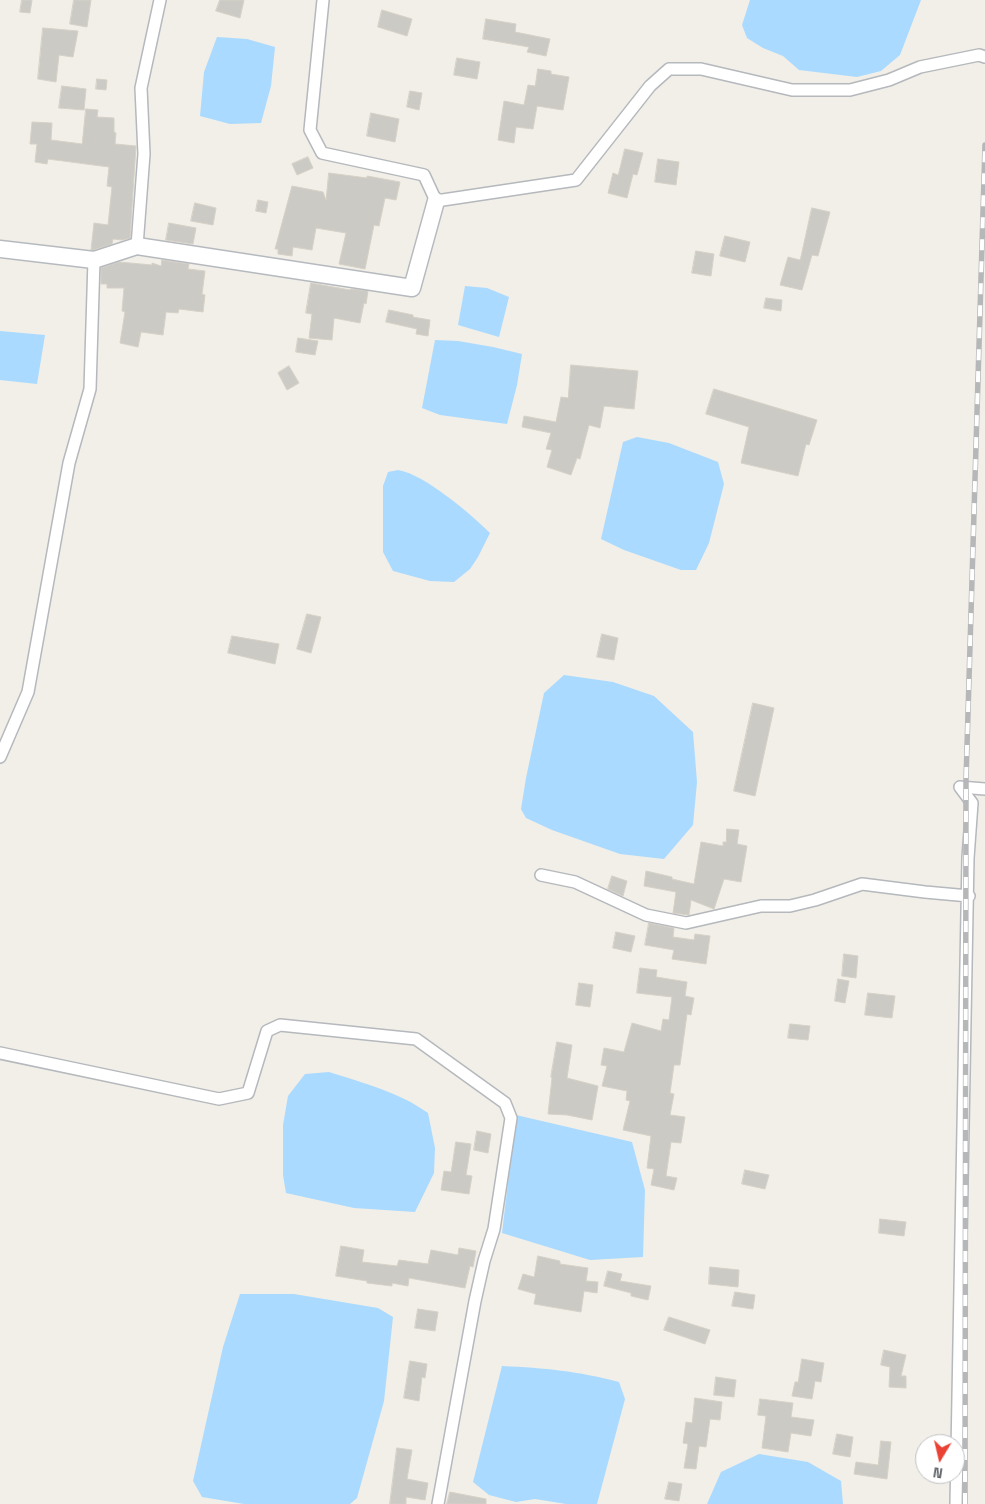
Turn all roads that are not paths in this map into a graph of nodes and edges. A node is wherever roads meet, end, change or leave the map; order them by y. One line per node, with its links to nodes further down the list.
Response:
1 (160, 0): 5 (street)
2 (323, 0): 4 (street)
3 (985, 57): 4 (street)
4 (436, 201): 5 (street)
5 (137, 246): 7 (street)
6 (0, 249): 7 (street)
7 (94, 260): 8 (street)
8 (0, 757)
9 (985, 789): 11 (street)
10 (541, 875): 11 (street)
11 (969, 896): 14 (street)
12 (0, 1053): 13 (street)
13 (438, 1504)
14 (956, 1504)

